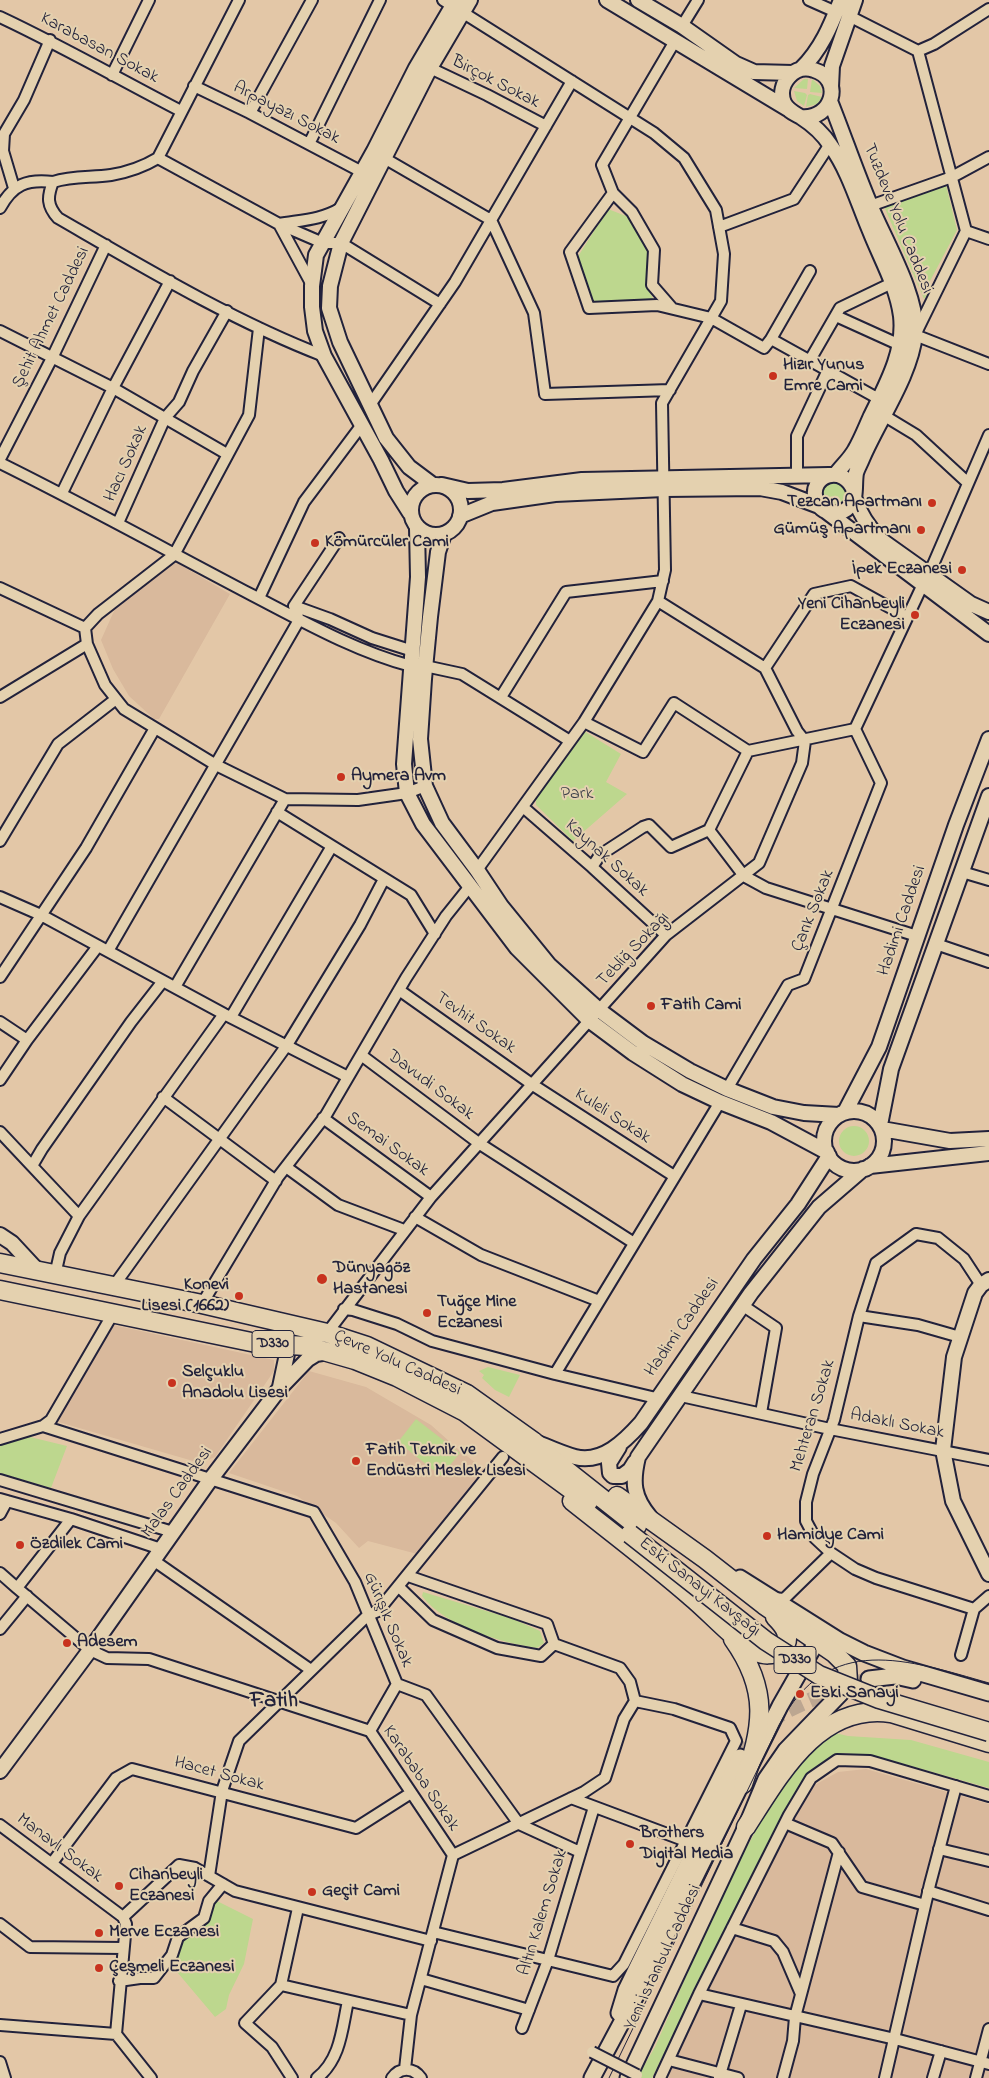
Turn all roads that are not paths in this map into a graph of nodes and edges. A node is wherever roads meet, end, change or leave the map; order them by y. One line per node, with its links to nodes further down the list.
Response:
1 (149, 0): 21 (street)
2 (239, 0): 23 (street)
3 (312, 0): 27 (street)
4 (380, 0): 31 (street)
5 (476, 0): 11 (main road)
6 (607, 0): 17 (main road)
7 (638, 0): 15 (main road)
8 (698, 0): 15 (street)
9 (809, 0): 12 (street)
10 (855, 0): 12 (main road)
11 (457, 3): 19 (main road); 22 (street); 36 (main road)
12 (842, 9): 18 (street); 20 (main road); 24 (main road)
13 (989, 9): 18 (street)
14 (0, 17): 16 (street, Karabasan Sokak)
15 (682, 26): 20 (main road)
16 (50, 40): 21 (street, Karabasan Sokak); 39 (street)
17 (675, 41): 25 (main road); 28 (street)
18 (918, 51): 37 (street)
19 (430, 68): 30 (street, Birçok Sokak); 35 (main road)
20 (797, 71): 24 (main road); 25 (main road)
21 (112, 75): 26 (street, Karabasan Sokak)
22 (572, 81): 28 (street); 30 (street)
23 (194, 86): 26 (street); 27 (street, Arpayazı Sokak)
24 (830, 94): 29 (main road); 41 (main road, Tuzdeve Yolu Caddesi)
25 (788, 108): 29 (main road)
26 (182, 111): 34 (street)
27 (250, 113): 31 (street, Arpayazı Sokak)
28 (630, 117): 40 (street); 46 (street)
29 (801, 117): 32 (main road, Tuzdeve Yolu Caddesi)
30 (546, 126): 44 (street)
31 (309, 144): 36 (street, Arpayazı Sokak)
32 (830, 144): 46 (street); 54 (main road, Tuzdeve Yolu Caddesi)
33 (989, 157): 37 (street)
34 (158, 158): 38 (street); 45 (street)
35 (384, 158): 44 (street); 49 (main road)
36 (362, 172): 42 (main road)
37 (952, 177): 41 (street); 47 (street)
38 (54, 182): 39 (street); 51 (street)
39 (14, 188): 43 (street)
40 (613, 194): 57 (street); 57 (street)
41 (870, 206): 63 (main road, Tuzdeve Yolu Caddesi)
42 (342, 207): 45 (street); 50 (main road)
43 (0, 208)
44 (491, 220): 56 (street); 72 (street)
45 (279, 224): 50 (street); 55 (street)
46 (719, 228): 60 (street)
47 (966, 231): 48 (street); 63 (street)
48 (989, 239)
49 (341, 243): 50 (street); 56 (street); 74 (main road)
50 (323, 244): 55 (main road)
51 (106, 245): 53 (street); 66 (street, Şehit Ahmet Caddesi)
52 (810, 271): 64 (street)
53 (170, 281): 58 (street); 71 (street)
54 (892, 283): 59 (street); 65 (main road, Tuzdeve Yolu Caddesi)
55 (312, 286): 67 (main road)
56 (440, 304): 74 (street)
57 (673, 309): 60 (street)
58 (227, 311): 61 (street); 76 (street, Hacı Sokak)
59 (836, 316): 65 (street); 68 (street)
60 (711, 318): 64 (street); 72 (street)
61 (259, 328): 67 (street); 79 (street)
62 (0, 331): 66 (street)
63 (915, 335): 69 (street); 75 (main road, Tuzdeve Yolu Caddesi)
64 (772, 339): 68 (street)
65 (900, 345): 73 (main road, Tuzdeve Yolu Caddesi)
66 (53, 356): 71 (street); 80 (street, Şehit Ahmet Caddesi)
67 (324, 356): 77 (main road)
68 (810, 360): 70 (street)
69 (989, 364)
70 (828, 370): 73 (street); 82 (street)
71 (113, 388): 76 (street); 86 (street)
72 (670, 390): 84 (street)
73 (879, 399): 81 (main road, Tuzdeve Yolu Caddesi)
74 (370, 405): 85 (main road)
75 (884, 415): 83 (street); 87 (main road, Tuzdeve Yolu Caddesi)
76 (165, 418): 79 (street); 91 (street, Hacı Sokak)
77 (361, 426): 89 (main road); 99 (street)
78 (989, 435): 83 (street)
79 (227, 454): 95 (street)
80 (0, 461): 86 (street)
81 (833, 474): 82 (main road); 87 (main road); 88 (main road)
82 (797, 476): 84 (main road)
83 (968, 483): 96 (street)
84 (664, 484): 85 (main road); 88 (main road); 90 (main road); 97 (street)
85 (437, 485): 89 (main road); 90 (main road)
86 (62, 493): 91 (street)
87 (854, 494): 88 (main road); 96 (main road)
88 (822, 508): 96 (main road)
89 (410, 512): 92 (main road)
90 (460, 516): 93 (main road)
91 (118, 524): 95 (street)
92 (418, 528): 93 (main road); 108 (main road)
93 (444, 534): 109 (main road)
94 (338, 538): 101 (street)
95 (174, 555): 99 (street); 105 (street)
96 (926, 579): 102 (main road); 103 (street); 106 (main road)
97 (663, 581): 100 (street); 112 (street)
98 (0, 588): 105 (street)
99 (259, 598): 104 (street)
100 (658, 601): 110 (street); 114 (street)
101 (294, 606): 104 (street); 108 (street)
102 (989, 612)
103 (907, 617): 110 (street); 116 (street)
104 (299, 620): 109 (street); 121 (street)
105 (85, 628): 107 (street)
106 (989, 634)
107 (87, 644): 111 (street); 113 (street)
108 (413, 651): 109 (main road)
109 (418, 666): 112 (street); 122 (main road); 123 (main road)
110 (765, 668): 118 (street)
111 (2, 693)
112 (501, 697): 119 (street)
113 (116, 699): 115 (street); 129 (street)
114 (584, 722): 119 (street); 120 (street)
115 (155, 728): 121 (street); 140 (street)
116 (854, 729): 118 (street); 139 (street, Çarık Sokak)
117 (989, 739): 143 (main road, Hadimi Caddesi)
118 (805, 740): 120 (street); 134 (street, Tebliğ Sokağı)
119 (570, 741): 126 (street)
120 (748, 751): 128 (street)
121 (216, 765): 125 (street); 145 (street)
122 (425, 786): 123 (street); 132 (main road)
123 (408, 793): 125 (street); 137 (main road)
124 (989, 796): 133 (main road)
125 (286, 798): 127 (street)
126 (523, 807): 131 (street, Kaynak Sokak); 132 (street)
127 (277, 812): 130 (street); 149 (street)
128 (708, 830): 131 (street); 134 (street)
129 (0, 842)
130 (332, 846): 135 (street); 152 (street)
131 (592, 867): 142 (street, Kaynak Sokak)
132 (477, 870): 151 (main road)
133 (962, 872): 136 (street); 144 (main road)
134 (744, 876): 139 (street); 142 (street, Tebliğ Sokağı)
135 (384, 879): 141 (street); 156 (street)
136 (989, 880)
137 (470, 886): 141 (street); 153 (main road)
138 (0, 897): 140 (street)
139 (832, 909): 143 (street); 161 (street, Çarık Sokak)
140 (41, 915): 145 (street); 147 (street)
141 (434, 934): 150 (street)
142 (666, 936): 151 (street, Tebliğ Sokağı)
143 (917, 936): 164 (main road, Hadimi Caddesi)
144 (936, 944): 146 (street); 166 (main road)
145 (103, 949): 148 (street); 155 (street)
146 (989, 962)
147 (0, 976)
148 (163, 981): 149 (street); 173 (street)
149 (174, 987): 152 (street)
150 (399, 990): 157 (street); 160 (street, Tevhit Sokak)
151 (599, 1010): 153 (street, Tebliğ Sokağı); 161 (main road)
152 (228, 1015): 156 (street); 162 (street)
153 (590, 1021): 160 (street, Tebliğ Sokağı); 163 (main road)
154 (0, 1022): 155 (street)
155 (27, 1040): 159 (street)
156 (287, 1045): 158 (street); 169 (street)
157 (361, 1054): 158 (street); 170 (street, Davudi Sokak)
158 (348, 1077): 165 (street)
159 (0, 1080)
160 (533, 1085): 170 (street, Tebliğ Sokağı); 176 (street, Kuleli Sokak)
161 (727, 1089): 164 (main road)
162 (163, 1097): 169 (street); 179 (street)
163 (720, 1102): 172 (main road); 176 (street)
164 (842, 1114): 166 (main road); 172 (main road)
165 (323, 1118): 174 (street); 178 (street, Semai Sokak)
166 (881, 1127): 168 (main road); 175 (main road)
167 (0, 1132): 173 (street)
168 (989, 1139)
169 (220, 1140): 177 (street); 187 (street)
170 (480, 1144): 178 (street, Tebliğ Sokağı); 183 (street, Davudi Sokak)
171 (989, 1153): 175 (main road)
172 (828, 1154): 175 (main road); 204 (main road, Hadimi Caddesi)
173 (32, 1166): 179 (street)
174 (286, 1167): 177 (street); 181 (street)
175 (867, 1168): 193 (main road, Hadimi Caddesi)
176 (674, 1176): 183 (street)
177 (276, 1181): 192 (street)
178 (431, 1198): 180 (street, Tebliğ Sokağı)
179 (79, 1216): 185 (street)
180 (415, 1217): 181 (street, Tebliğ Sokağı); 191 (street)
181 (404, 1230): 194 (street, Tebliğ Sokağı)
182 (0, 1235): 185 (main road)
183 (634, 1242): 191 (street)
184 (0, 1263): 185 (highway, Çevre Yolu Caddesi / D330)
185 (47, 1273): 187 (highway, Çevre Yolu Caddesi / D330)
186 (985, 1283): 196 (street, Mehteran Sokak); 198 (main road)
187 (114, 1287): 192 (highway, Çevre Yolu Caddesi / D330)
188 (0, 1290): 190 (highway, Çevre Yolu Caddesi / D330)
189 (0, 1295): 190 (street)
190 (26, 1297): 195 (highway, Çevre Yolu Caddesi / D330)
191 (599, 1301): 201 (street)
192 (202, 1304): 197 (highway, Çevre Yolu Caddesi / D330)
193 (742, 1305): 203 (main road, Hadimi Caddesi); 205 (street)
194 (344, 1309): 197 (street, Tebliğ Sokağı); 201 (street)
195 (116, 1312): 199 (highway, Çevre Yolu Caddesi / D330); 206 (street)
196 (859, 1316): 198 (street); 207 (street, Mehteran Sokak)
197 (327, 1333): 210 (highway, Çevre Yolu Caddesi / D330)
198 (960, 1337): 211 (main road)
199 (256, 1343): 200 (highway, Çevre Yolu Caddesi / D330); 202 (main road)
200 (330, 1352): 202 (main road, Malas Caddesi); 210 (highway, Çevre Yolu Caddesi / D330)
201 (555, 1374): 204 (street)
202 (280, 1388): 216 (main road, Malas Caddesi)
203 (681, 1396): 205 (street, Adaklı Sokak); 213 (main road, Hadimi Caddesi)
204 (656, 1398): 209 (main road, Hadimi Caddesi)
205 (761, 1413): 207 (street, Adaklı Sokak)
206 (43, 1426): 208 (street); 216 (street, Gürışık Sokak)
207 (830, 1429): 211 (street, Adaklı Sokak); 222 (street, Mehteran Sokak)
208 (0, 1439)
209 (621, 1445): 210 (main road, Hadimi Caddesi); 213 (main road)
210 (529, 1448): 220 (highway, Çevre Yolu Caddesi / D330); 234 (highway)
211 (943, 1450): 214 (street, Adaklı Sokak); 225 (main road)
212 (503, 1457): 226 (street)
213 (638, 1457): 220 (main road, Hadimi Caddesi)
214 (989, 1460)
215 (0, 1480): 221 (street)
216 (214, 1481): 221 (main road, Malas Caddesi); 233 (street, Gürışık Sokak)
217 (4, 1500): 218 (street); 219 (street)
218 (0, 1514)
219 (71, 1518): 223 (street); 228 (street)
220 (640, 1527): 231 (highway); 248 (highway, Eski Sanayi Kavşağı / D330); 250 (highway, Eski Sanayi Kavşağı / D330, bridge)
221 (173, 1532): 223 (main road, Malas Caddesi)
222 (831, 1553): 231 (street); 232 (street, Mehteran Sokak)
223 (157, 1554): 238 (main road, Malas Caddesi); 240 (street)
224 (0, 1573): 228 (street)
225 (989, 1574)
226 (408, 1576): 227 (street); 237 (street)
227 (398, 1587): 233 (street); 237 (street)
228 (17, 1588): 229 (street)
229 (27, 1596): 235 (street); 238 (street)
230 (989, 1596): 232 (street)
231 (768, 1601): 234 (highway); 236 (highway); 244 (main road)
232 (974, 1609): 239 (street)
233 (368, 1615): 240 (street); 243 (street, Gürışık Sokak)
234 (722, 1625): 254 (highway)
235 (0, 1629)
236 (817, 1641): 242 (highway); 254 (main road, Yeni İstanbul Caddesi)
237 (554, 1644): 246 (street)
238 (90, 1650): 245 (street, Karababa Sokak); 253 (main road, Malas Caddesi)
239 (962, 1655)
240 (311, 1670): 245 (street)
241 (869, 1679): 247 (main road)
242 (848, 1682): 264 (main road, Yeni İstanbul Caddesi)
243 (397, 1684): 249 (street); 262 (street, Gürışık Sokak)
244 (989, 1693)
245 (280, 1701): 249 (street, Karababa Sokak); 256 (street)
246 (635, 1701): 259 (street); 265 (street)
247 (989, 1703)
248 (989, 1721)
249 (370, 1731): 257 (street, Karababa Sokak)
250 (989, 1732)
251 (989, 1743): 264 (highway)
252 (740, 1757): 299 (main road, Yeni İstanbul Caddesi)
253 (0, 1771)
254 (742, 1784): 299 (main road, Yeni İstanbul Caddesi)
255 (956, 1786): 258 (street); 261 (street); 266 (street)
256 (222, 1791): 257 (street, Hacet Sokak); 271 (street, Hacet Sokak); 272 (street)
257 (411, 1793): 269 (street, Karababa Sokak)
258 (989, 1796)
259 (571, 1798): 260 (street); 262 (street)
260 (594, 1806): 265 (street); 267 (street, Altın Kalem Sokak)
261 (785, 1823): 268 (street); 280 (street)
262 (519, 1824): 267 (street, Gürışık Sokak); 269 (street)
263 (0, 1825): 271 (street, Manavlı Sokak)
264 (746, 1827): 306 (main road, Yeni İstanbul Caddesi)
265 (686, 1841): 283 (street)
266 (939, 1849): 270 (street); 274 (street)
267 (580, 1852): 283 (street, Altın Kalem Sokak)
268 (839, 1852): 275 (street); 288 (street)
269 (453, 1855): 281 (street, Karababa Sokak)
270 (989, 1861)
271 (52, 1863): 278 (street, Manavlı Sokak)
272 (209, 1876): 273 (street); 278 (street)
273 (223, 1884): 276 (street); 285 (street)
274 (928, 1891): 275 (street); 277 (street)
275 (925, 1905): 298 (street)
276 (298, 1908): 281 (street); 286 (street)
277 (989, 1910)
278 (122, 1917): 282 (street)
279 (0, 1924): 282 (street)
280 (732, 1928): 287 (street); 288 (street)
281 (432, 1936): 283 (street); 284 (street, Karababa Sokak)
282 (123, 1948): 285 (street)
283 (548, 1960): 291 (street, Altın Kalem Sokak)
284 (421, 1979): 291 (street); 292 (street, Karababa Sokak)
285 (119, 1981): 297 (street)
286 (281, 1985): 289 (street); 311 (street)
287 (698, 1994): 290 (street); 302 (street)
288 (800, 1994): 293 (street)
289 (348, 2000): 292 (street); 312 (street)
290 (741, 2005): 293 (street); 307 (street)
291 (529, 2010): 295 (street, Altın Kalem Sokak)
292 (411, 2015): 305 (street, Karababa Sokak)
293 (795, 2017): 298 (street); 317 (street)
294 (0, 2025): 297 (street)
295 (522, 2028)
296 (989, 2029): 304 (street)
297 (116, 2034): 310 (street)
298 (895, 2040): 300 (street); 318 (street)
299 (610, 2044): 314 (main road, Yeni İstanbul Caddesi)
300 (941, 2051): 304 (street); 319 (street)
301 (592, 2052): 306 (street, bridge)
302 (669, 2060): 307 (street); 315 (street)
303 (0, 2062): 309 (street)
304 (985, 2062): 320 (street)
305 (404, 2069): 308 (street); 313 (street)
306 (633, 2076)
307 (720, 2076): 316 (street)
308 (422, 2077)
309 (5, 2078)
310 (151, 2078)
311 (292, 2078)
312 (317, 2078)
313 (392, 2078)
314 (592, 2078)
315 (660, 2078)
316 (738, 2078)
317 (782, 2078)
318 (886, 2078)
319 (933, 2078)
320 (976, 2078)

